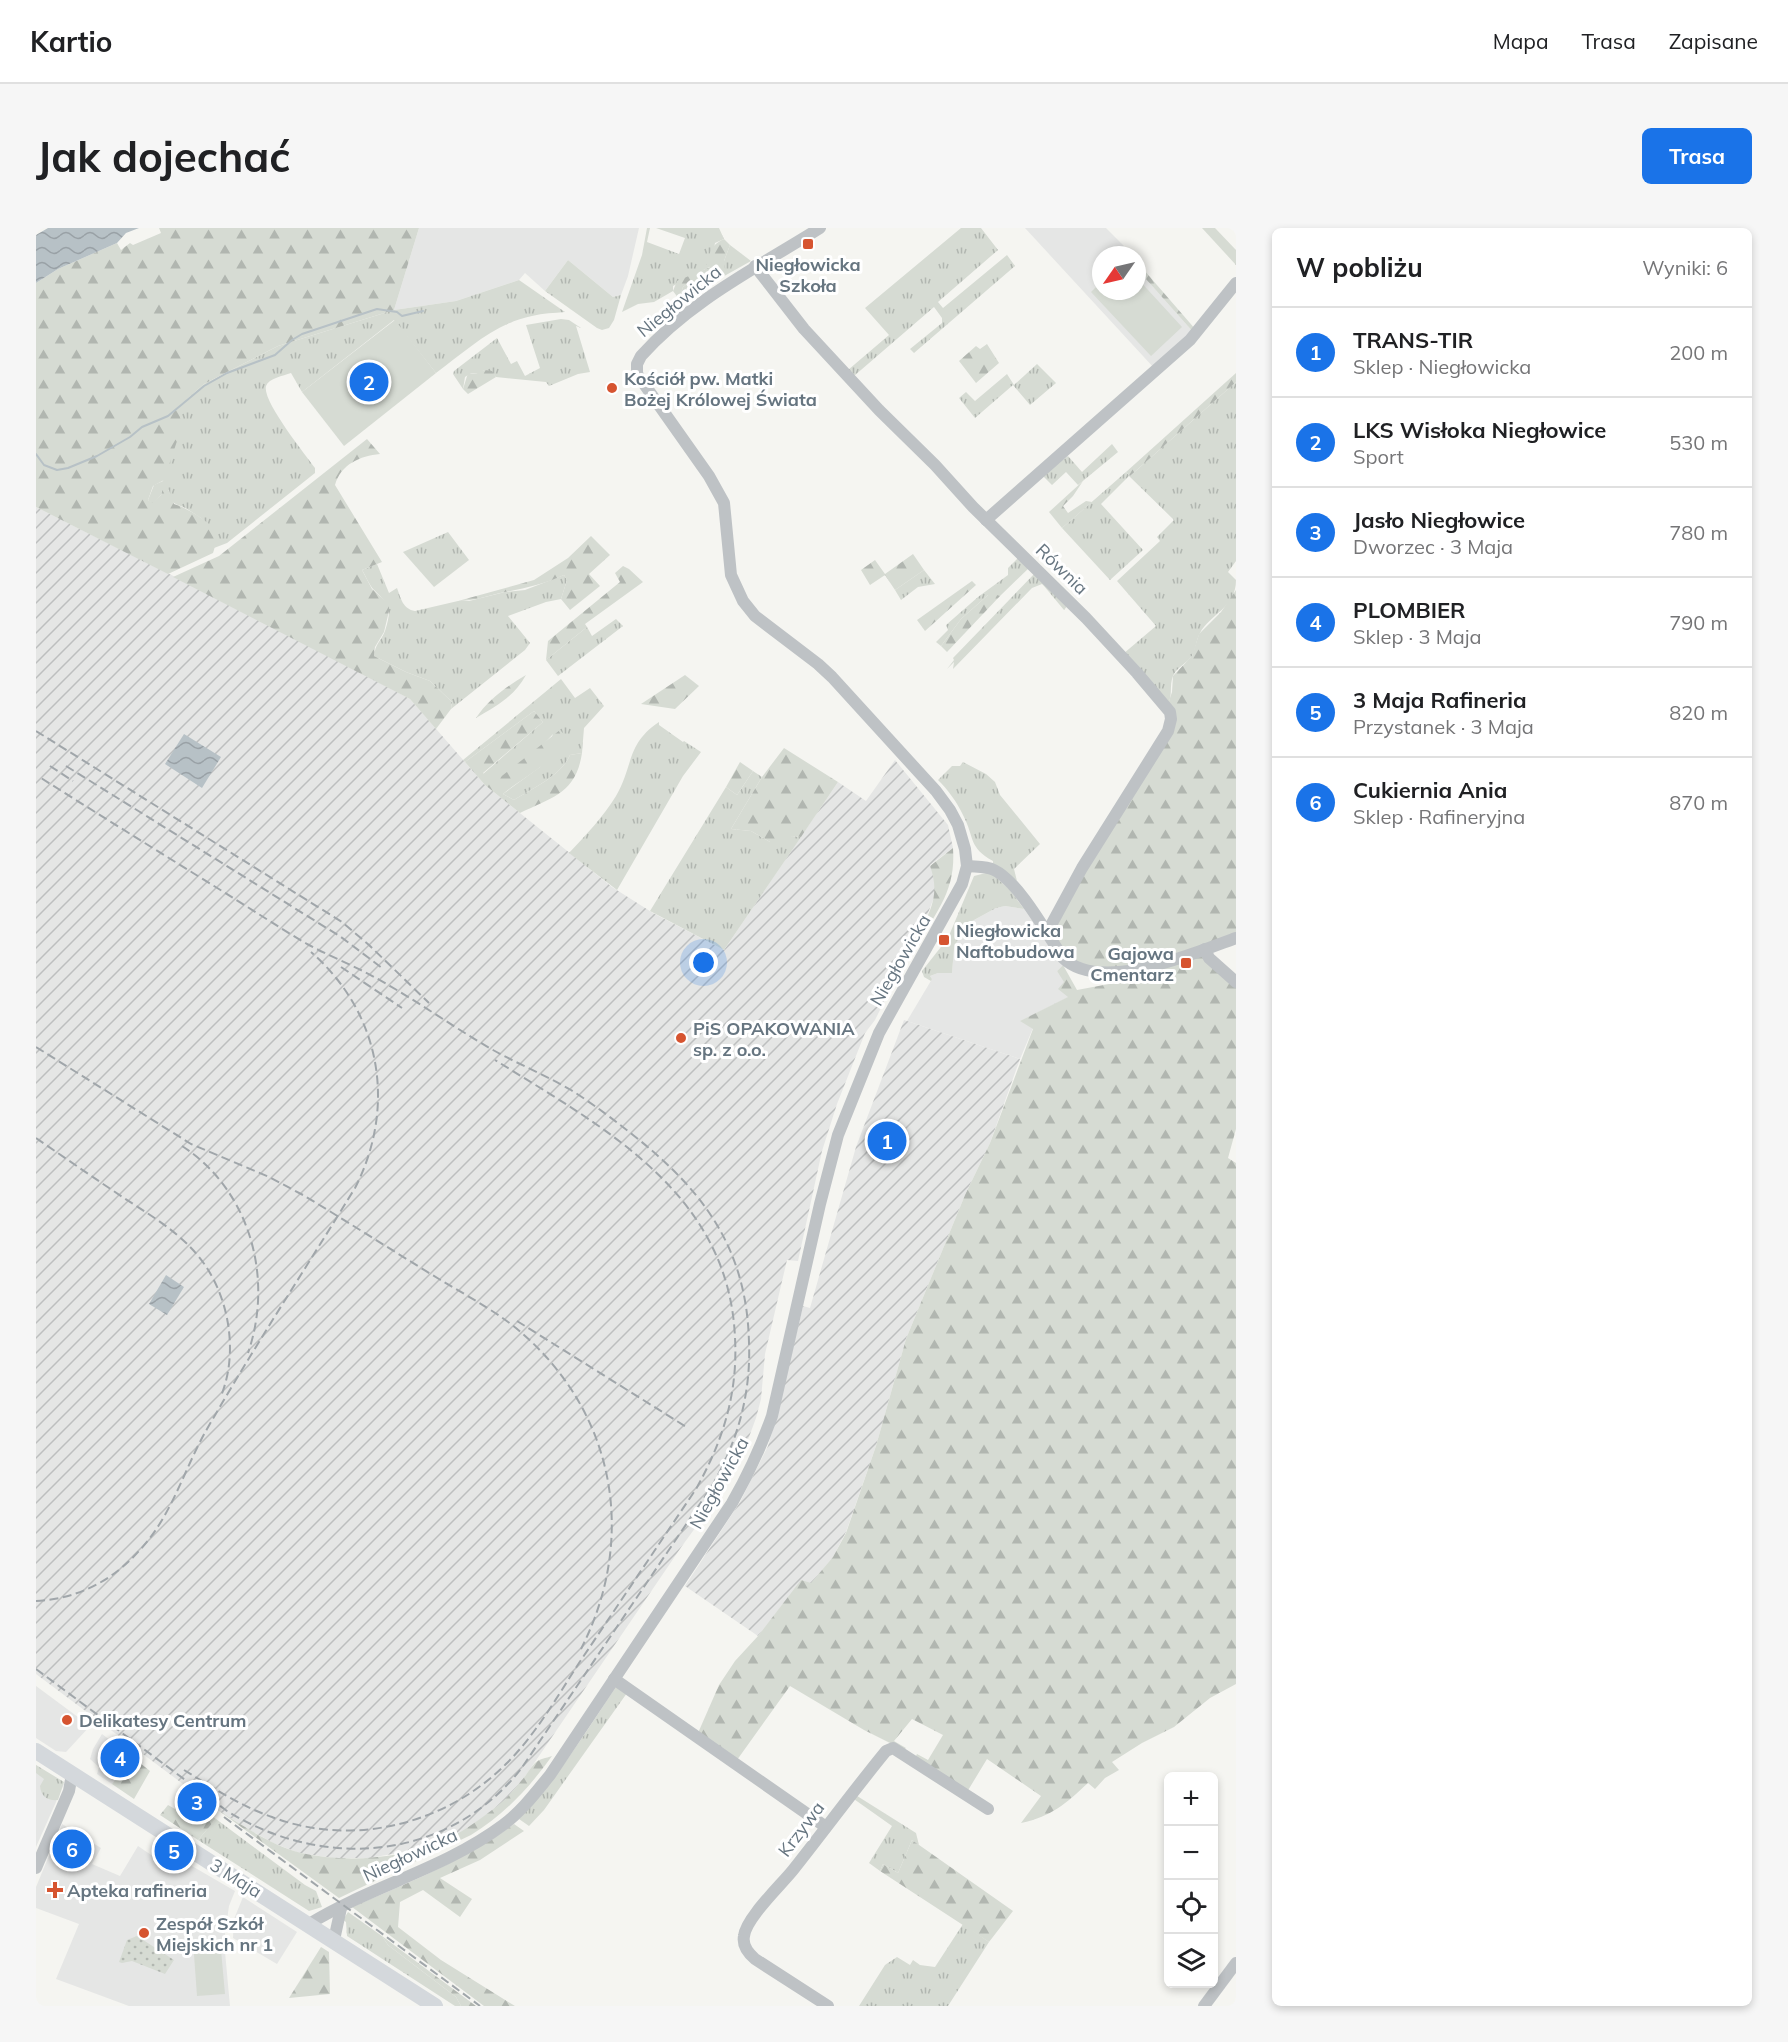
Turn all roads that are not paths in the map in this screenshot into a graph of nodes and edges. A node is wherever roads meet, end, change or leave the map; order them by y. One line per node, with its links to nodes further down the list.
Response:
1 (820, 228): 2 (street, Niegłowicka)
2 (755, 266): 4 (street, Równia); 5 (street, Niegłowicka)
3 (1236, 283): 4 (street)
4 (986, 520): 6 (street, Równia)
5 (967, 866): 6 (street); 10 (street, Niegłowicka)
6 (1045, 931): 8 (street)
7 (1236, 938): 8 (street)
8 (1205, 949): 9 (street)
9 (1236, 982)
10 (615, 1679): 14 (street); 16 (street, Niegłowicka)
11 (36, 1751): 12 (main road, 3 Maja)
12 (72, 1774): 15 (street); 17 (main road, 3 Maja)
13 (988, 1809): 14 (street, Krzywa)
14 (826, 1827): 21 (street, Krzywa)
15 (36, 1868)
16 (341, 1908): 17 (street, Niegłowicka); 18 (street)
17 (309, 1924): 18 (main road, 3 Maja)
18 (334, 1940): 20 (main road, 3 Maja)
19 (1236, 1963): 22 (street)
20 (435, 2006)
21 (828, 2006)
22 (1204, 2006)

